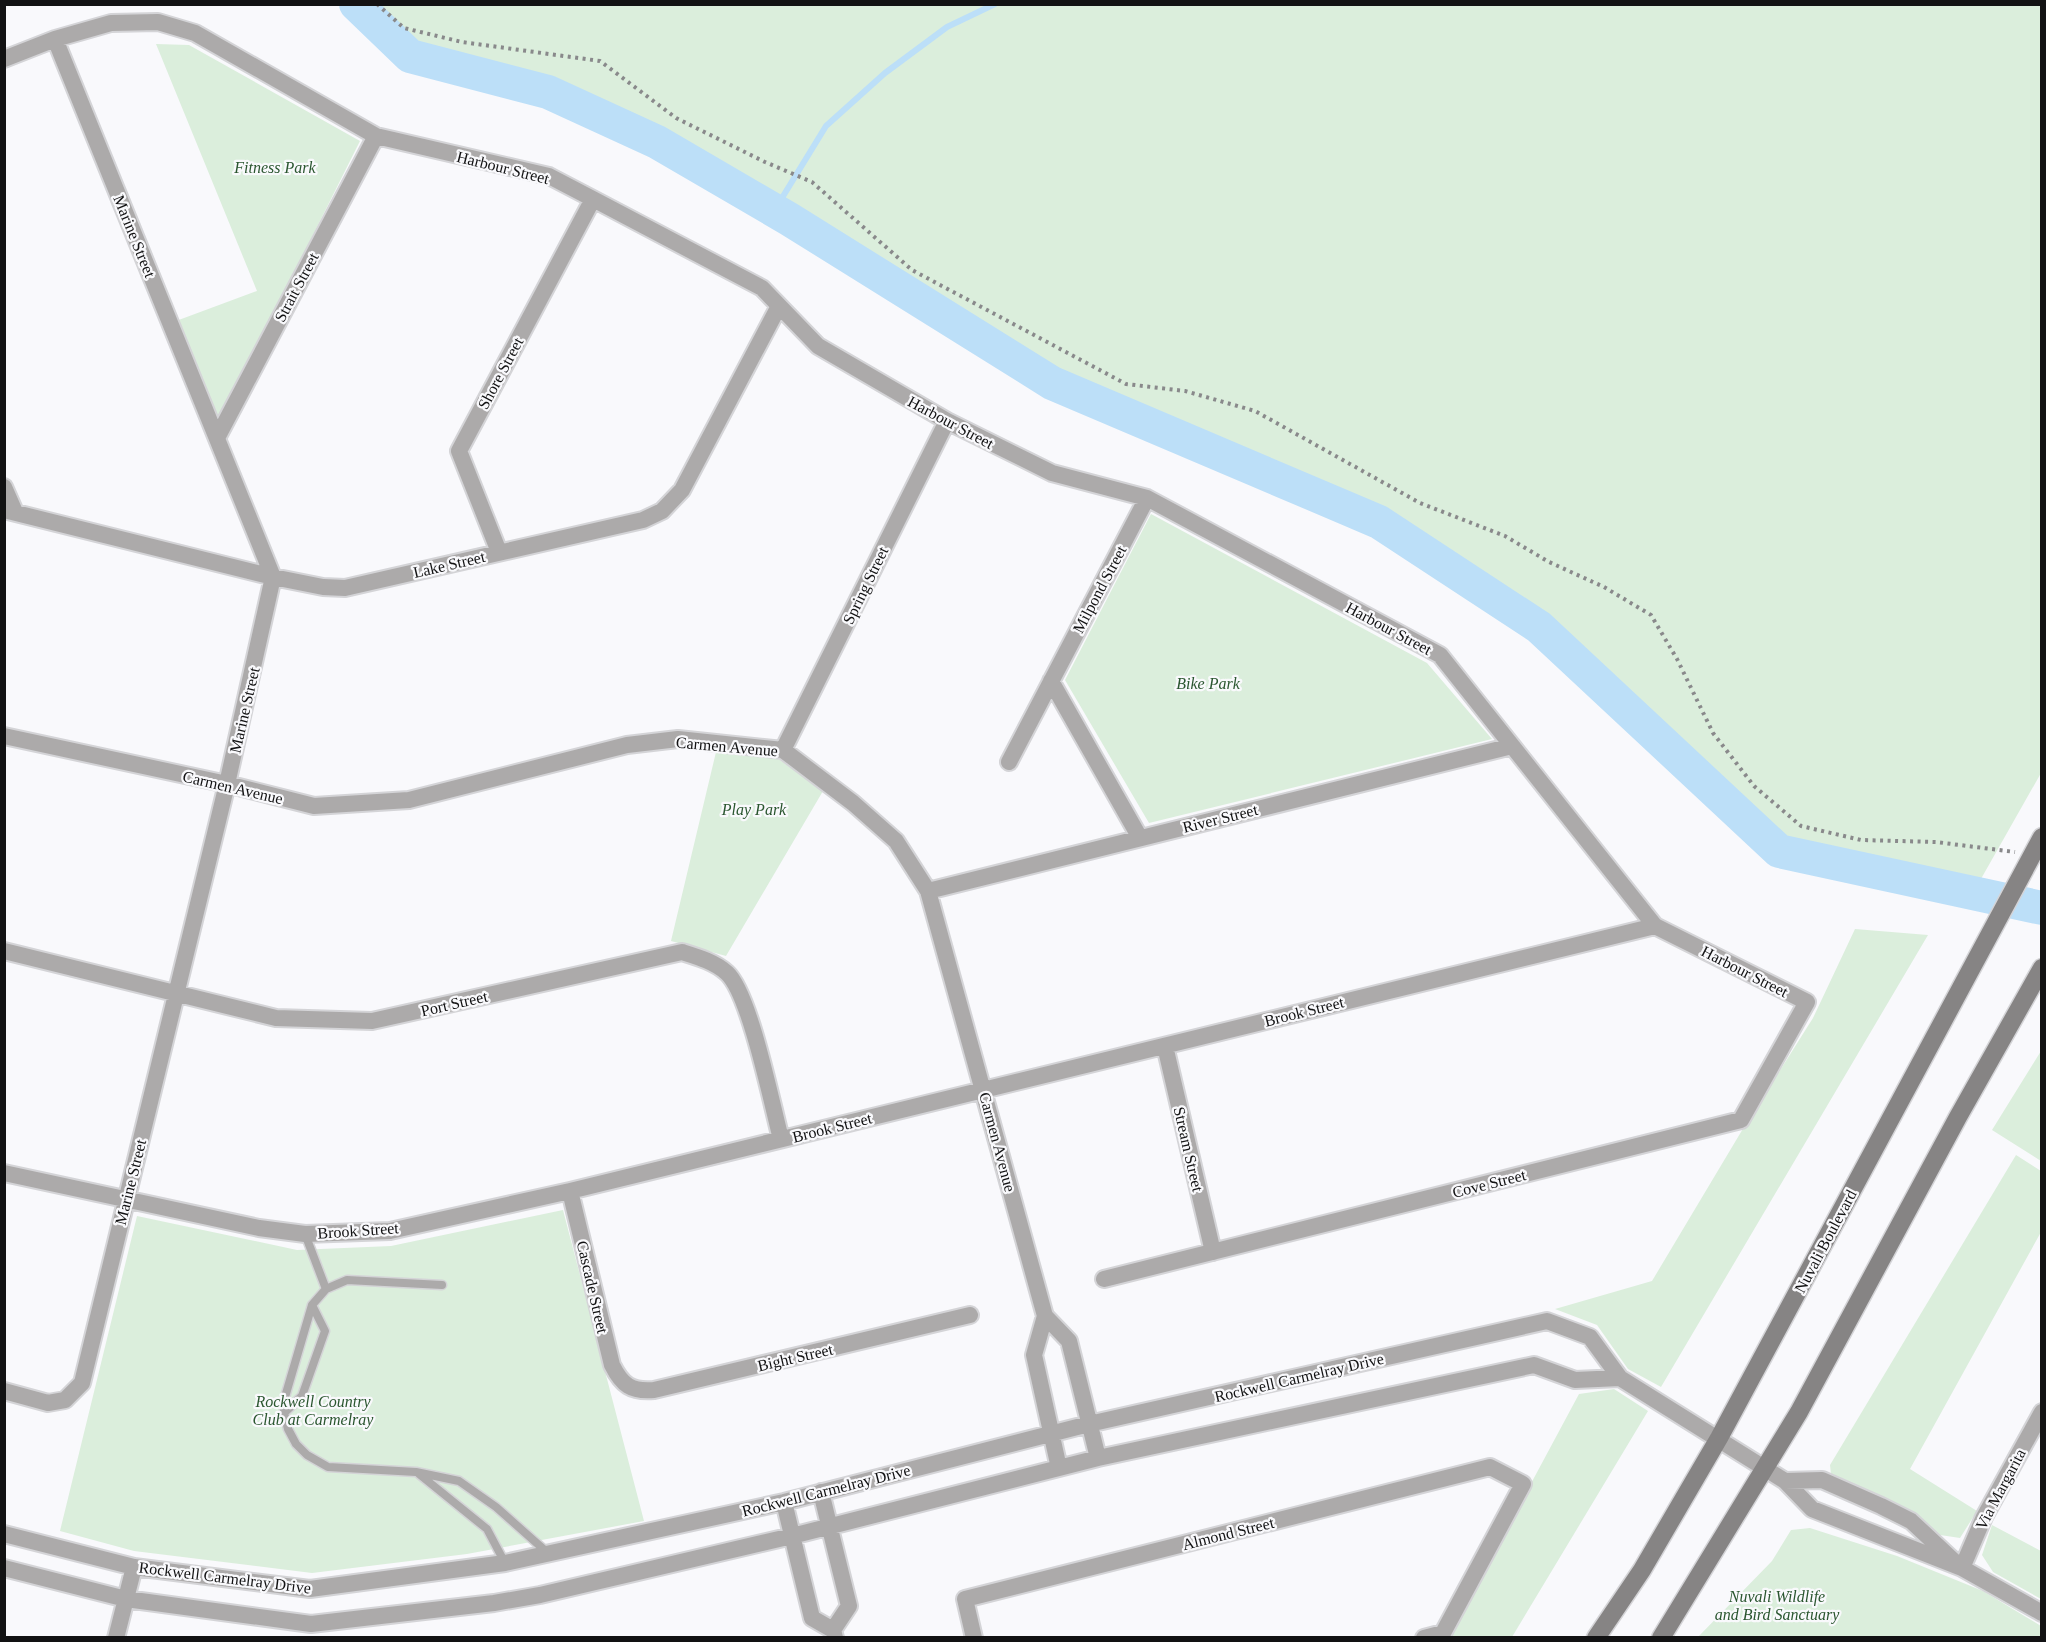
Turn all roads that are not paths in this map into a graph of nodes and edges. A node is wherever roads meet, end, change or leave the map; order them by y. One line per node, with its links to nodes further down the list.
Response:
1 (55, 39): 2 (street, Harbour Street); 3 (street, Harbour Street); 7 (street, Marine Street)
2 (4, 59)
3 (376, 136): 4 (street, Harbour Street); 7 (street, Strait Street)
4 (593, 199): 5 (street, Harbour Street); 11 (street, Shore Street)
5 (779, 306): 6 (street, Harbour Street); 11 (street, Lake Street)
6 (947, 421): 9 (street, Harbour Street); 16 (street, Spring Street)
7 (217, 438): 12 (street, Marine Street)
8 (4, 487): 10 (street)
9 (1147, 498): 13 (street, Milpond Street); 15 (street, Harbour Street)
10 (10, 511): 12 (street, Lake Street)
11 (499, 552): 12 (street, Lake Street)
12 (273, 577): 18 (street, Marine Street)
13 (1052, 681): 17 (street, Milpond Street); 20 (street)
14 (4, 736): 18 (street, Carmen Avenue)
15 (1512, 746): 20 (street, River Street); 22 (street, Harbour Street)
16 (783, 750): 18 (street, Carmen Avenue); 21 (street, Carmen Avenue)
17 (1009, 762)
18 (227, 784): 25 (street, Marine Street)
19 (2042, 837): 48 (street, Nuvali Boulevard)
20 (1140, 838): 21 (street, River Street)
21 (928, 891): 28 (street, Carmen Avenue)
22 (1654, 926): 26 (street, Harbour Street); 27 (street, Brook Street)
23 (4, 951): 25 (street, Port Street)
24 (2042, 968): 51 (street)
25 (176, 994): 29 (street, Port Street); 32 (street, Marine Street)
26 (1806, 1002): 34 (street, Cove Street)
27 (1165, 1046): 28 (street, Brook Street); 34 (street, Stream Street)
28 (984, 1090): 29 (street, Brook Street); 40 (street, Carmen Avenue)
29 (781, 1139): 31 (street, Brook Street)
30 (4, 1173): 32 (street, Brook Street)
31 (570, 1191): 33 (street, Brook Street); 42 (street, Cascade Street)
32 (126, 1199): 33 (street, Brook Street); 43 (street, Marine Street)
33 (305, 1234): 37 (lane)
34 (1213, 1252): 35 (street, Cove Street)
35 (1104, 1279)
36 (442, 1285): 37 (lane)
37 (326, 1289): 38 (lane)
38 (312, 1305): 45 (lane); 45 (lane)
39 (970, 1316): 42 (street, Bight Street)
40 (1045, 1317): 46 (street, Carmen Avenue); 47 (street)
41 (1620, 1378): 46 (street, Rockwell Carmelray Drive); 48 (street, Rockwell Carmelray Drive); 49 (street, Rockwell Carmelray Drive)
42 (621, 1382)
43 (4, 1392)
44 (2042, 1412): 63 (street, Via Margarita)
45 (284, 1413): 52 (lane)
46 (1089, 1424): 47 (street, Rockwell Carmelray Drive); 49 (street, Carmen Avenue)
47 (1051, 1434): 50 (street); 54 (street, Rockwell Carmelray Drive)
48 (1719, 1438): 51 (street, Rockwell Carmelray Drive); 70 (street, Nuvali Boulevard)
49 (1098, 1458): 50 (street, Rockwell Carmelray Drive)
50 (1059, 1468): 56 (street, Rockwell Carmelray Drive)
51 (1764, 1470): 53 (street, Rockwell Carmelray Drive); 71 (street)
52 (416, 1472): 59 (lane); 60 (lane)
53 (1785, 1481): 63 (street); 63 (street)
54 (821, 1492): 55 (street, Rockwell Carmelray Drive); 56 (street)
55 (784, 1502): 58 (street); 59 (street, Rockwell Carmelray Drive)
56 (830, 1526): 58 (street, Rockwell Carmelray Drive); 66 (street)
57 (4, 1534): 62 (street, Rockwell Carmelray Drive)
58 (792, 1536): 64 (street, Rockwell Carmelray Drive); 66 (street)
59 (550, 1556): 60 (street, Rockwell Carmelray Drive)
60 (505, 1563): 62 (street, Rockwell Carmelray Drive)
61 (4, 1568): 64 (street, Rockwell Carmelray Drive)
62 (134, 1568): 64 (street)
63 (1962, 1568): 65 (street)
64 (126, 1599): 67 (street)
65 (2042, 1613)
66 (834, 1634)
67 (116, 1638)
68 (975, 1638): 69 (street, Almond Street)
69 (1424, 1638)
70 (1596, 1638)
71 (1661, 1638)

